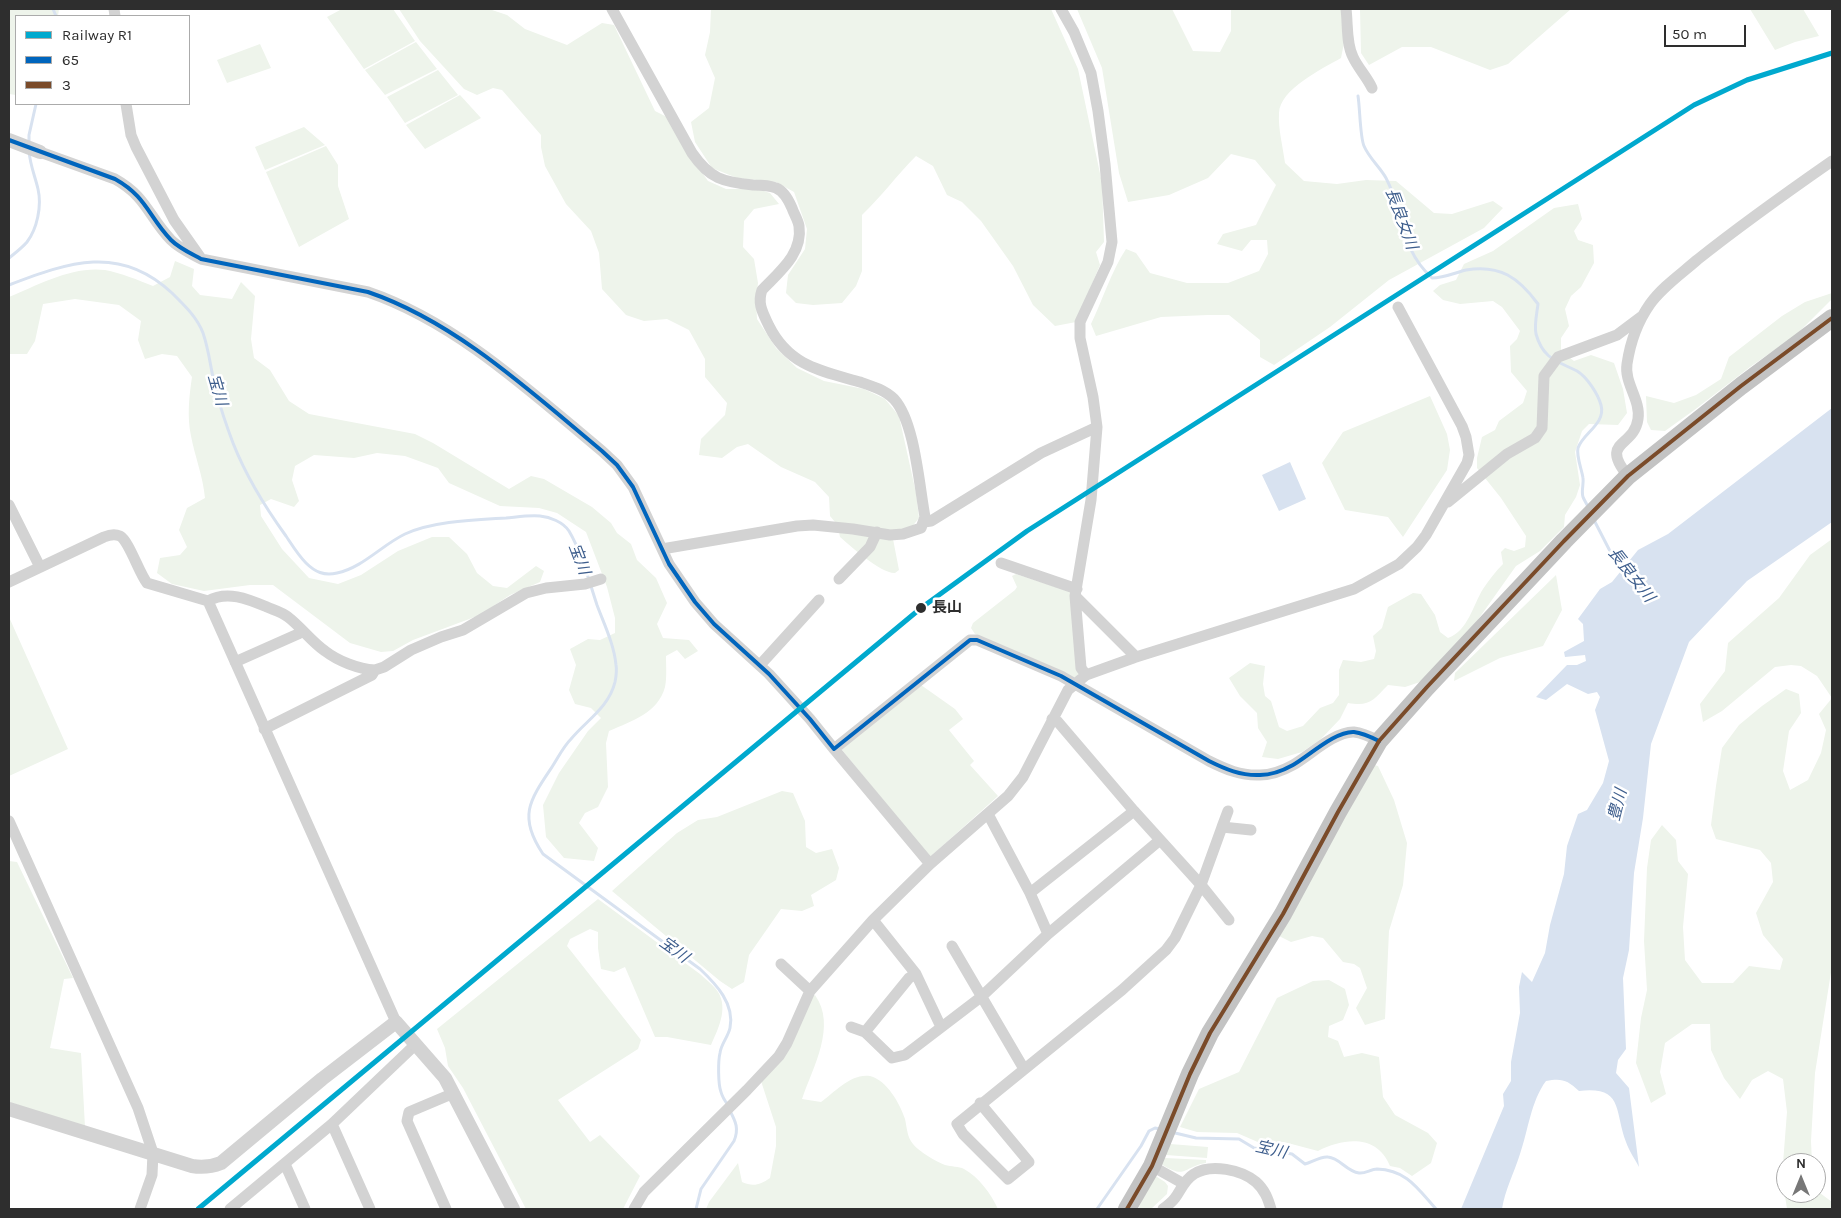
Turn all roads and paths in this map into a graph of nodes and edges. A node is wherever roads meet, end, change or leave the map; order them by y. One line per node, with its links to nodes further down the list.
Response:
1 (612, 9): 17 (street)
2 (1061, 9): 13 (street)
3 (1346, 9): 4 (street)
4 (1372, 88)
5 (126, 105): 9 (street)
6 (9, 140): 7 (street)
7 (40, 152): 9 (street)
8 (1832, 162): 11 (street)
9 (201, 258): 20 (street)
10 (1398, 307): 15 (street)
11 (1641, 317): 14 (street); 15 (street)
12 (1832, 318): 14 (highway)
13 (1097, 427): 17 (street); 26 (street)
14 (1628, 476): 38 (highway)
15 (1444, 503): 30 (street)
16 (9, 505): 18 (street)
17 (924, 522): 19 (street)
18 (13, 524): 22 (street)
19 (877, 532): 20 (street); 24 (street)
20 (662, 549): 32 (street)
21 (1001, 563): 26 (street)
22 (40, 567): 25 (street); 28 (street)
23 (601, 579): 33 (street)
24 (839, 579)
25 (9, 582)
26 (1076, 592): 30 (street); 34 (street)
27 (819, 600): 32 (street)
28 (208, 601): 29 (street); 31 (street)
29 (302, 630): 31 (street); 33 (street)
30 (1136, 657): 34 (street)
31 (235, 662): 37 (street)
32 (760, 665): 39 (street)
33 (375, 670): 37 (street)
34 (1086, 675): 35 (street)
35 (1074, 684): 36 (street); 38 (street); 39 (street)
36 (1052, 720): 40 (street); 42 (street)
37 (264, 729): 58 (street)
38 (1379, 741): 70 (highway)
39 (834, 749): 47 (street)
40 (1134, 811): 46 (street); 49 (street)
41 (1228, 811): 44 (street)
42 (988, 814): 47 (street); 49 (street)
43 (9, 821): 68 (street)
44 (1222, 827): 45 (street); 48 (street)
45 (1251, 830)
46 (1160, 840): 48 (street); 52 (street)
47 (930, 864): 50 (street)
48 (1201, 885): 51 (street); 63 (street)
49 (1030, 894): 52 (street)
50 (873, 920): 55 (street); 56 (street)
51 (1229, 920)
52 (1048, 934): 57 (street)
53 (952, 946): 57 (street)
54 (781, 964): 56 (street)
55 (916, 974): 60 (street); 61 (street)
56 (810, 992): 78 (street)
57 (981, 997): 60 (street); 63 (street)
58 (396, 1022): 62 (street); 68 (street)
59 (851, 1027): 61 (street)
60 (941, 1027): 61 (street)
61 (865, 1032)
62 (416, 1044): 64 (street); 67 (street)
63 (1024, 1069): 65 (street)
64 (454, 1093): 76 (street); 77 (street)
65 (980, 1103): 65 (street)
66 (9, 1109): 68 (street)
67 (332, 1124): 69 (street); 75 (street)
68 (153, 1153): 72 (street)
69 (285, 1164): 73 (street); 74 (street)
70 (1152, 1166): 71 (street); 79 (highway)
71 (1184, 1184): 80 (street); 81 (street)
72 (140, 1209)
73 (230, 1209)
74 (305, 1209)
75 (370, 1209)
76 (446, 1209)
77 (513, 1209)
78 (634, 1209)
79 (1127, 1209)
80 (1163, 1209)
81 (1271, 1209)

